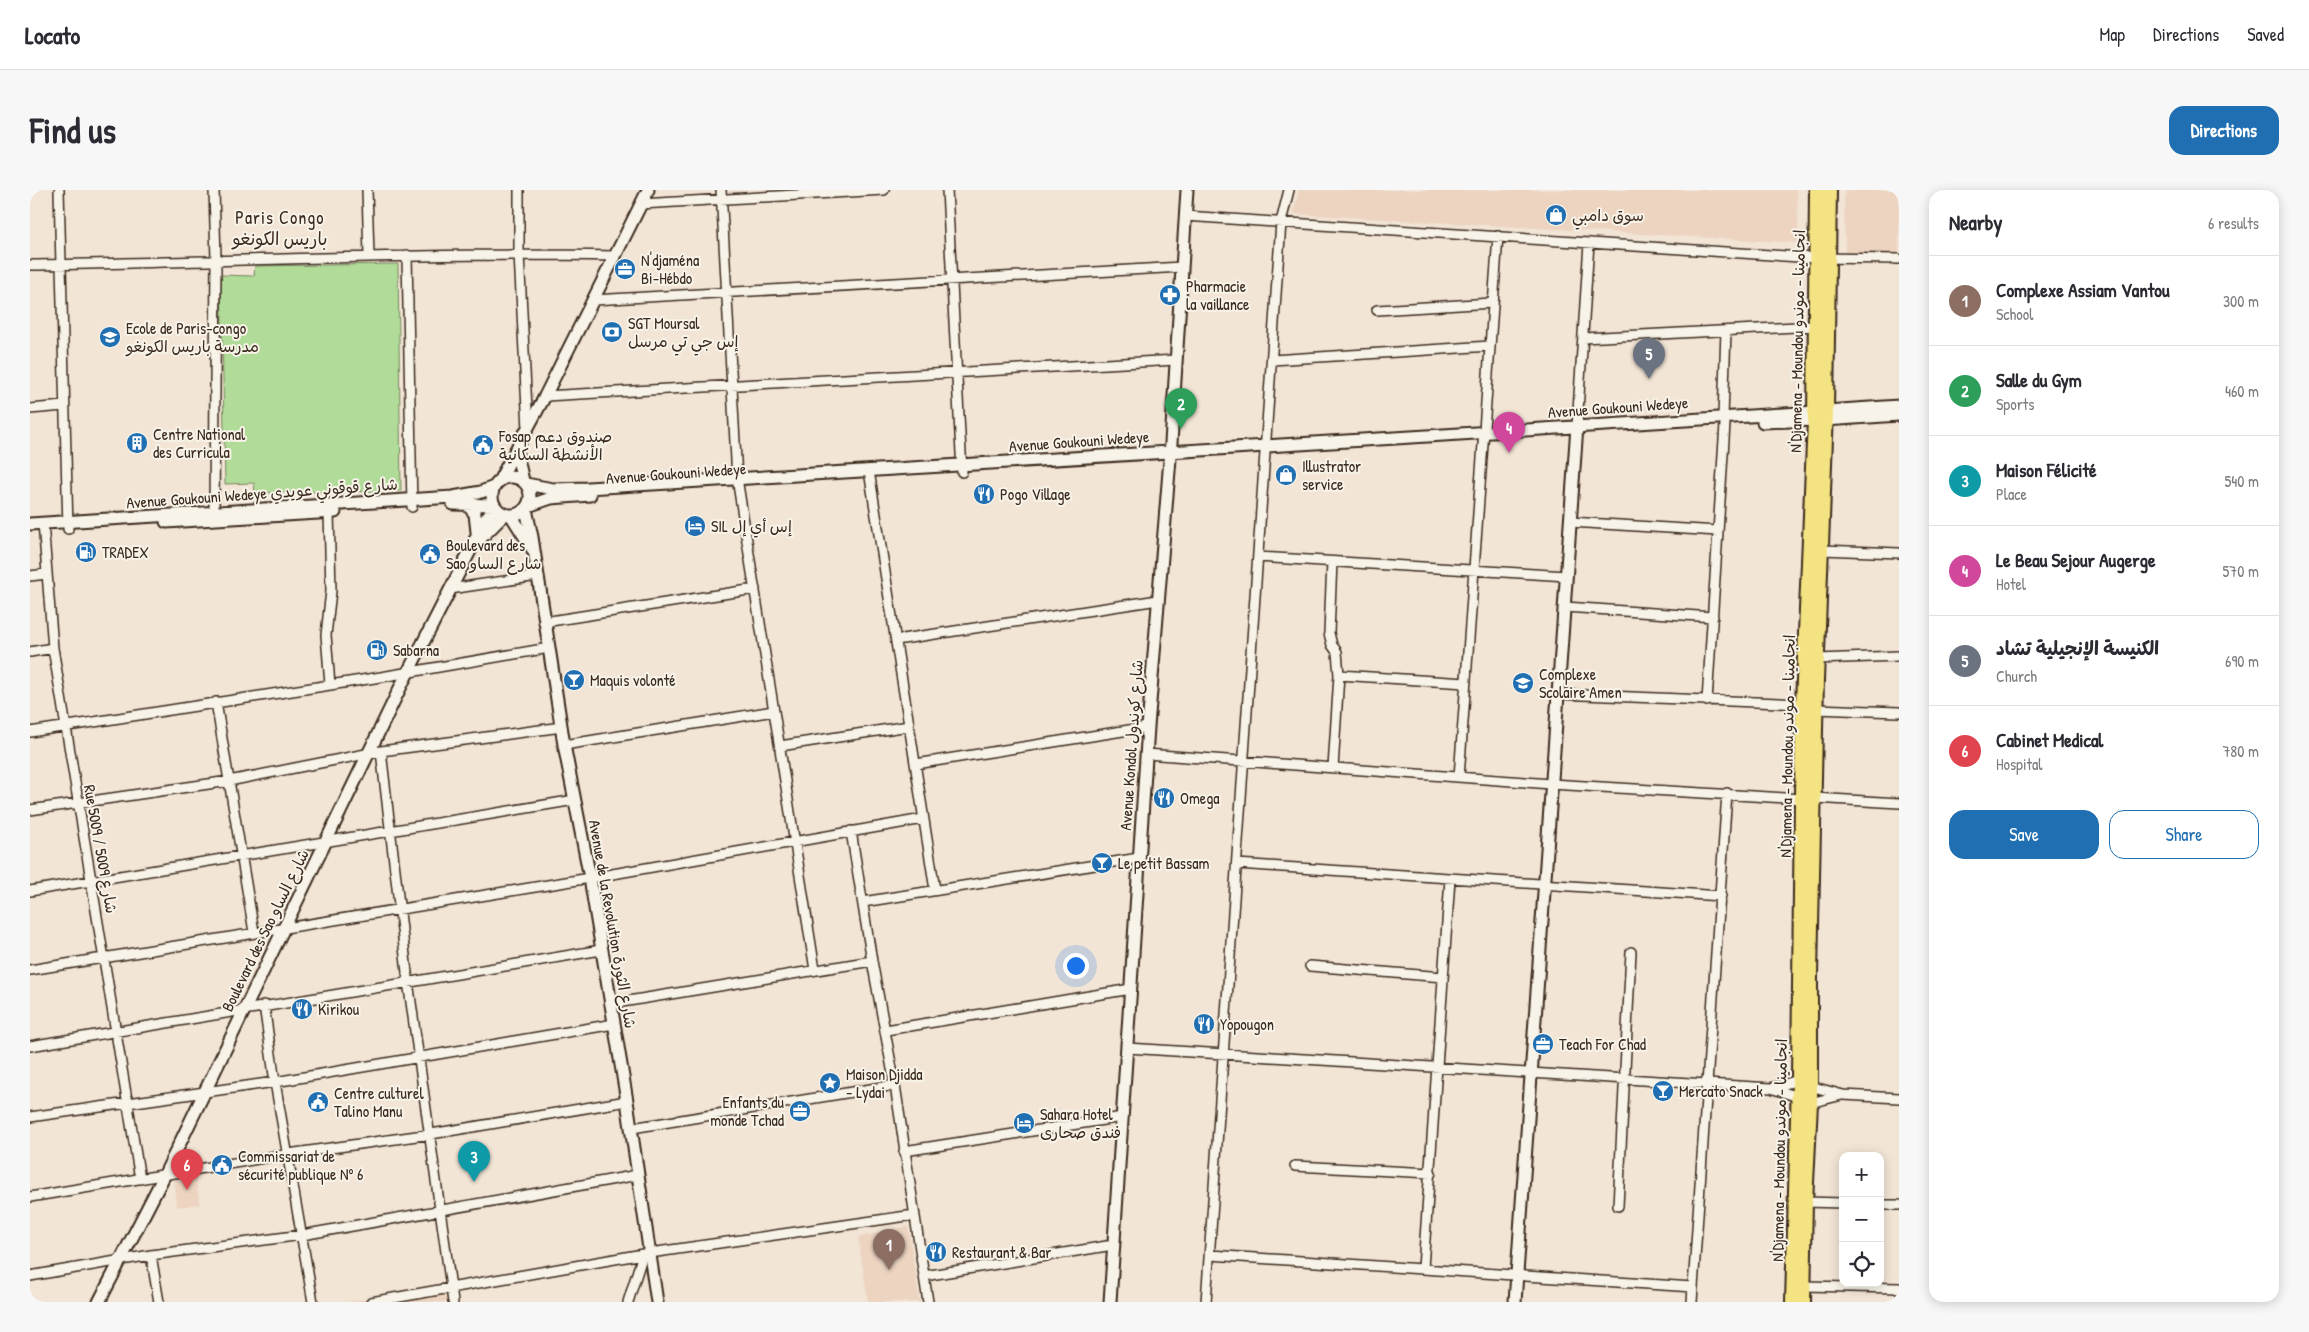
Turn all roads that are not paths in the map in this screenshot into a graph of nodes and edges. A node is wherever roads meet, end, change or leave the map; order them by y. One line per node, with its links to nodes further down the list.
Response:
1 (59, 190): 29 (street)
2 (214, 190): 28 (street)
3 (367, 190): 24 (street)
4 (519, 190): 22 (street)
5 (648, 190): 15 (street)
6 (884, 190): 14 (street)
7 (947, 190): 32 (street)
8 (1187, 190): 16 (street, Avenue Kondol شارع كوندول)
9 (1289, 190): 17 (street)
10 (1809, 190): 20 (main road)
11 (1817, 190): 20 (main road, N'Djamena - Moundou انجامينا - موندو)
12 (1829, 190): 18 (main road)
13 (1838, 190): 18 (main road)
14 (721, 194): 15 (street); 33 (street)
15 (641, 204): 25 (street)
16 (1185, 216): 17 (street); 31 (street, Avenue Kondol شارع كوندول)
17 (1281, 222): 19 (street); 42 (street)
18 (1829, 233): 26 (main road)
19 (1498, 236): 21 (street); 35 (street)
20 (1815, 241): 26 (main road, N'Djamena - Moundou انجامينا - موندو)
21 (1589, 243): 26 (street); 39 (street)
22 (519, 254): 23 (street); 25 (street); 52 (street)
23 (407, 255): 24 (street); 63 (street)
24 (369, 256): 28 (street)
25 (614, 256): 34 (street)
26 (1822, 257): 27 (street); 37 (main road, N'Djamena - Moundou انجامينا - موندو); 50 (main road)
27 (1899, 259)
28 (216, 260): 29 (street); 67 (street)
29 (60, 264): 30 (street); 46 (street)
30 (30, 265)
31 (1182, 266): 32 (street); 41 (street, Avenue Kondol شارع كوندول)
32 (952, 278): 33 (street); 43 (street)
33 (726, 291): 34 (street); 44 (street)
34 (593, 300): 45 (street)
35 (1492, 302): 36 (street); 40 (street)
36 (1377, 310)
37 (1816, 326): 38 (street); 50 (main road, N'Djamena - Moundou انجامينا - موندو)
38 (1726, 331): 39 (street); 51 (street)
39 (1583, 338): 53 (street)
40 (1490, 346): 42 (street); 54 (street)
41 (1176, 360): 43 (street); 57 (street, Avenue Kondol شارع كوندول)
42 (1272, 360): 55 (street)
43 (956, 373): 44 (street); 58 (street)
44 (731, 387): 45 (street); 61 (street)
45 (545, 396): 52 (street)
46 (64, 406): 48 (street); 71 (street)
47 (1899, 406): 50 (street)
48 (30, 409)
49 (1899, 415): 50 (street)
50 (1820, 416): 51 (street, Avenue Goukouni Wedeye); 77 (main road, N'Djamena - Moundou انجامينا - موندو); 106 (main road, N'Djamena - Moundou انجامينا - موندو)
51 (1724, 421): 53 (street, Avenue Goukouni Wedeye); 74 (street)
52 (528, 429): 56 (street)
53 (1577, 430): 54 (street, Avenue Goukouni Wedeye); 69 (street)
54 (1484, 436): 55 (street, Avenue Goukouni Wedeye); 82 (street)
55 (1266, 449): 57 (street, Avenue Goukouni Wedeye); 80 (street)
56 (516, 450): 60 (street); 62 (street)
57 (1171, 455): 58 (street, Avenue Goukouni Wedeye); 89 (street, Avenue Kondol شارع كوندول)
58 (962, 468): 59 (street, Avenue Goukouni Wedeye); 61 (street, Avenue Goukouni Wedeye)
59 (870, 477): 61 (street, Avenue Goukouni Wedeye); 93 (street)
60 (524, 482): 61 (street, Avenue Goukouni Wedeye); 62 (street); 65 (street)
61 (737, 482): 65 (street, Avenue Goukouni Wedeye); 88 (street)
62 (496, 484): 63 (street, Avenue Goukouni Wedeye شارع قوقوني عويدي); 66 (street)
63 (412, 503): 64 (street, Avenue Goukouni Wedeye شارع قوقوني عويدي); 67 (street, Avenue Goukouni Wedeye شارع قوقوني عويدي); 68 (street, Avenue Goukouni Wedeye شارع قوقوني عويدي)
64 (466, 503): 66 (street, Avenue Goukouni Wedeye شارع قوقوني عويدي); 75 (street)
65 (527, 507): 66 (street); 78 (street, Avenue de la Revolution شارع الثورة)
66 (501, 510): 75 (street, Boulevard des Sao شارع الساو); 76 (street, Boulevard des Sao شارع الساو); 78 (street, Avenue de la Revolution شارع الثورة)
67 (214, 511): 71 (street, Avenue Goukouni Wedeye شارع قوقوني عويدي)
68 (329, 512): 71 (street, Avenue Goukouni Wedeye شارع قوقوني عويدي); 102 (street)
69 (1570, 522): 74 (street); 86 (street)
70 (30, 524): 72 (street, Avenue Goukouni Wedeye شارع قوقوني عويدي)
71 (68, 525): 72 (street, Avenue Goukouni Wedeye شارع قوقوني عويدي)
72 (43, 526): 73 (street, Avenue Goukouni Wedeye شارع قوقوني عويدي); 83 (street, Rue 5009 / شارع 5009)
73 (30, 531)
74 (1718, 531): 91 (street)
75 (477, 532): 76 (street, Boulevard des Sao شارع الساو)
76 (473, 545): 87 (street, Boulevard des Sao شارع الساو)
77 (1822, 550): 79 (street); 98 (main road, N'Djamena - Moundou انجامينا - موندو)
78 (534, 552): 85 (street, Avenue de la Revolution شارع الثورة)
79 (1899, 553)
80 (1258, 557): 81 (street); 119 (street)
81 (1332, 562): 82 (street); 100 (street)
82 (1474, 571): 86 (street); 101 (street)
83 (46, 574): 84 (street); 94 (street, Rue 5009 / شارع 5009)
84 (30, 576)
85 (538, 576): 87 (street); 92 (street, Avenue de la Revolution شارع الثورة)
86 (1567, 576): 90 (street)
87 (450, 589): 99 (street, Boulevard des Sao شارع الساو)
88 (755, 589): 92 (street); 107 (street)
89 (1158, 600): 93 (street); 112 (street, Avenue Kondol شارع كوندول)
90 (1565, 607): 91 (street); 103 (street)
91 (1713, 617): 104 (street)
92 (544, 622): 95 (street, Avenue de la Revolution شارع الثورة)
93 (896, 640): 110 (street)
94 (52, 648): 96 (street); 109 (street, Rue 5009 / شارع 5009)
95 (549, 648): 99 (street); 111 (street, Avenue de la Revolution شارع الثورة)
96 (30, 652)
97 (1899, 656): 98 (street)
98 (1817, 659): 106 (main road, N'Djamena - Moundou انجامينا - موندو)
99 (408, 672): 102 (street); 117 (street, Boulevard des Sao شارع الساو)
100 (1339, 675): 101 (street); 121 (street)
101 (1466, 683): 122 (street)
102 (330, 686): 105 (street)
103 (1558, 694): 104 (street); 124 (street)
104 (1707, 701): 106 (street)
105 (216, 702): 109 (street); 123 (street)
106 (1809, 706): 108 (street); 126 (main road, N'Djamena - Moundou انجامينا - موندو)
107 (774, 711): 114 (street); 115 (street)
108 (1899, 712)
109 (65, 726): 113 (street); 128 (street, Rue 5009 / شارع 5009)
110 (909, 726): 115 (street); 120 (street)
111 (562, 727): 114 (street, Avenue de la Revolution شارع الثورة); 116 (street)
112 (1148, 727): 118 (street, Avenue Kondol شارع كوندول); 120 (street)
113 (30, 732)
114 (564, 745): 127 (street, Avenue de la Revolution شارع الثورة)
115 (780, 746): 134 (street)
116 (381, 751): 117 (street); 133 (street)
117 (368, 753): 123 (street); 135 (street, Boulevard des Sao شارع الساو)
118 (1146, 754): 119 (street); 137 (street, Avenue Kondol شارع كوندول)
119 (1244, 760): 121 (street); 138 (street)
120 (916, 764): 131 (street)
121 (1333, 768): 122 (street)
122 (1459, 777): 124 (street)
123 (230, 781): 128 (street); 136 (street)
124 (1551, 784): 125 (street); 142 (street)
125 (1727, 793): 126 (street); 145 (street)
126 (1809, 799): 129 (street); 174 (main road, N'Djamena - Moundou انجامينا - موندو)
127 (574, 800): 133 (street); 139 (street, Avenue de la Revolution شارع الثورة)
128 (77, 802): 130 (street); 141 (street, Rue 5009 / شارع 5009)
129 (1899, 803)
130 (30, 810)
131 (923, 819): 132 (street); 143 (street)
132 (851, 831): 134 (street); 146 (street)
133 (391, 832): 135 (street); 147 (street)
134 (794, 840): 139 (street); 156 (street)
135 (327, 842): 136 (street); 148 (street, Boulevard des Sao شارع الساو)
136 (242, 855): 141 (street); 149 (street)
137 (1140, 858): 143 (street); 159 (street, Avenue Kondol شارع كوندول)
138 (1237, 864): 140 (street); 168 (street)
139 (590, 878): 147 (street); 150 (street, Avenue de la Revolution شارع الثورة)
140 (1450, 879): 142 (street); 157 (street)
141 (92, 881): 144 (street); 152 (street, Rue 5009 / شارع 5009)
142 (1544, 884): 145 (street); 171 (street)
143 (934, 890): 146 (street)
144 (30, 891)
145 (1721, 896): 176 (street)
146 (863, 902): 153 (street)
147 (401, 908): 148 (street); 158 (street)
148 (285, 926): 149 (street); 162 (street, Boulevard des Sao شارع الساو)
149 (254, 932): 152 (street)
150 (601, 950): 158 (street); 160 (street, Avenue de la Revolution شارع الثورة)
151 (1631, 952): 172 (street)
152 (104, 957): 155 (street); 165 (street, Rue 5009 / شارع 5009)
153 (872, 960): 156 (street); 164 (street)
154 (1310, 966): 157 (street)
155 (30, 970)
156 (815, 970): 160 (street)
157 (1443, 977): 170 (street)
158 (408, 981): 161 (street); 169 (street)
159 (1131, 989): 164 (street); 167 (street, Avenue Kondol شارع كوندول)
160 (610, 1004): 163 (street, Avenue de la Revolution شارع الثورة)
161 (264, 1005): 162 (street); 173 (street)
162 (243, 1010): 165 (street); 178 (street, Boulevard des Sao شارع الساو)
163 (614, 1024): 169 (street); 182 (street, Avenue de la Revolution شارع الثورة)
164 (886, 1030): 175 (street)
165 (116, 1032): 166 (street); 183 (street, Rue 5009 / شارع 5009)
166 (30, 1046)
167 (1127, 1048): 168 (street); 184 (street, Avenue Kondol شارع كوندول)
168 (1224, 1055): 170 (street); 207 (street)
169 (419, 1059): 173 (street); 187 (street)
170 (1438, 1068): 171 (street); 191 (street)
171 (1531, 1074): 172 (street); 212 (street)
172 (1624, 1080): 176 (street); 200 (street)
173 (275, 1082): 178 (street); 189 (street)
174 (1804, 1083): 177 (street); 179 (street); 181 (main road, N'Djamena - Moundou انجامينا - موندو)
175 (895, 1085): 186 (street); 188 (street)
176 (1708, 1085): 177 (street); 215 (street)
177 (1771, 1088): 181 (street)
178 (203, 1092): 183 (street); 192 (street, Boulevard des Sao شارع الساو)
179 (1842, 1095): 180 (street); 181 (street)
180 (1899, 1098)
181 (1804, 1100): 196 (main road, N'Djamena - Moundou انجامينا - موندو); 229 (main road, N'Djamena - Moundou انجامينا - موندو)
182 (627, 1101): 186 (street, Avenue de la Revolution شارع الثورة); 187 (street)
183 (127, 1103): 185 (street); 194 (street, Rue 5009 / شارع 5009)
184 (1123, 1117): 188 (street); 204 (street, Avenue Kondol شارع كوندول)
185 (30, 1118)
186 (632, 1128): 193 (street, Avenue de la Revolution شارع الثورة)
187 (431, 1134): 189 (street); 201 (street)
188 (904, 1151): 202 (street)
189 (288, 1154): 192 (street); 203 (street)
190 (1294, 1166): 191 (street)
191 (1431, 1173): 209 (street)
192 (165, 1174): 194 (street); 208 (street, Boulevard des Sao شارع الساو)
193 (638, 1175): 201 (street); 205 (street, Avenue de la Revolution شارع الثورة)
194 (140, 1179): 195 (street)
195 (30, 1197)
196 (1805, 1202): 197 (street); 213 (main road, N'Djamena - Moundou انجامينا - موندو)
197 (1839, 1203)
198 (1884, 1204): 199 (street)
199 (1899, 1205)
200 (1618, 1206)
201 (441, 1210): 203 (street); 214 (street)
202 (914, 1215): 205 (street); 211 (street)
203 (302, 1235): 206 (street); 219 (street)
204 (1113, 1245): 211 (street); 225 (street, Avenue Kondol شارع كوندول)
205 (646, 1254): 214 (street); 222 (street); 223 (street, Avenue de la Revolution شارع الثورة)
206 (151, 1255): 208 (street); 218 (street)
207 (1210, 1255): 209 (street); 226 (street)
208 (121, 1261): 210 (street); 217 (street, Boulevard des Sao شارع الساو)
209 (1423, 1268): 212 (street)
210 (30, 1276)
211 (924, 1276): 224 (street)
212 (1517, 1276): 215 (street); 227 (street)
213 (1803, 1286): 216 (street); 230 (main road, N'Djamena - Moundou انجامينا - موندو)
214 (452, 1287): 220 (street); 221 (street)
215 (1693, 1287): 228 (street)
216 (1899, 1288)
217 (99, 1302)
218 (159, 1302)
219 (313, 1302)
220 (371, 1302)
221 (453, 1302)
222 (628, 1302)
223 (657, 1302)
224 (928, 1302)
225 (1110, 1302)
226 (1206, 1302)
227 (1515, 1302)
228 (1692, 1302)
229 (1793, 1302)
230 (1803, 1302)

